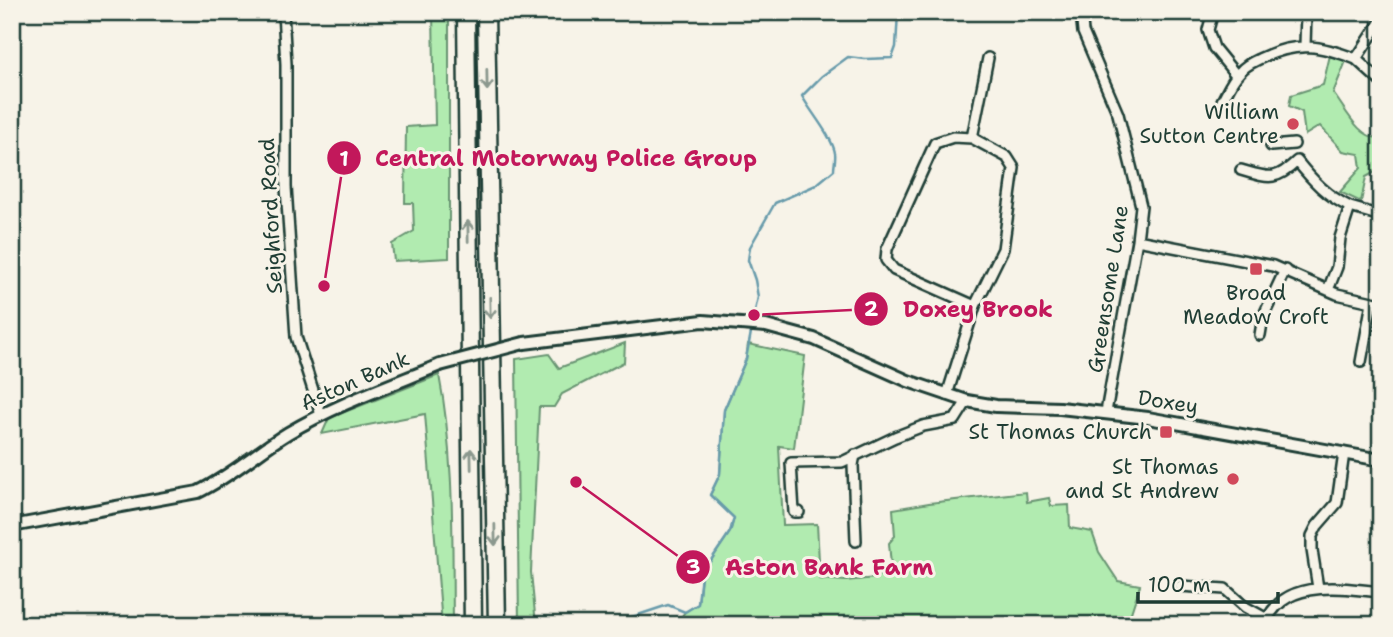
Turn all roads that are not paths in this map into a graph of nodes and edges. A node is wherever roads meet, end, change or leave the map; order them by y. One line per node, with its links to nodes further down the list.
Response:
1 (283, 12): 31 (street, Seighford Road)
2 (466, 12): 42 (highway, one-way to 2)
3 (486, 12): 43 (highway, one-way to 43)
4 (1081, 12): 20 (street, Greensome Lane)
5 (1213, 12): 11 (street)
6 (1306, 12): 8 (street)
7 (1381, 21): 10 (street)
8 (1305, 46): 10 (street); 11 (street)
9 (988, 58): 14 (street)
10 (1356, 59): 12 (street)
11 (1236, 75): 13 (street)
12 (1381, 82)
13 (1222, 101)
14 (972, 138): 24 (street); 24 (street)
15 (1294, 144): 16 (street)
16 (1271, 146)
17 (1241, 170): 18 (street)
18 (1350, 207): 19 (street); 22 (street)
19 (1381, 216)
20 (1137, 240): 21 (street); 30 (street, Greensome Lane)
21 (1284, 270): 22 (street); 25 (street)
22 (1328, 290): 23 (street)
23 (1376, 303): 27 (street)
24 (975, 306): 28 (street)
25 (1261, 335)
26 (814, 340): 28 (street, Doxey); 31 (street, Aston Bank, bridge)
27 (1361, 362)
28 (947, 395): 29 (street, Doxey)
29 (967, 401): 30 (street, Doxey); 33 (street)
30 (1106, 412): 32 (street, Doxey)
31 (321, 415): 36 (street, Aston Bank)
32 (1344, 453): 34 (street, Doxey); 39 (street)
33 (855, 455): 35 (street); 37 (street)
34 (1381, 460)
35 (799, 512)
36 (12, 526)
37 (856, 541)
38 (1180, 586): 41 (street)
39 (1318, 588): 40 (street); 41 (street)
40 (1381, 592)
41 (1266, 622)
42 (473, 625)
43 (497, 625)

